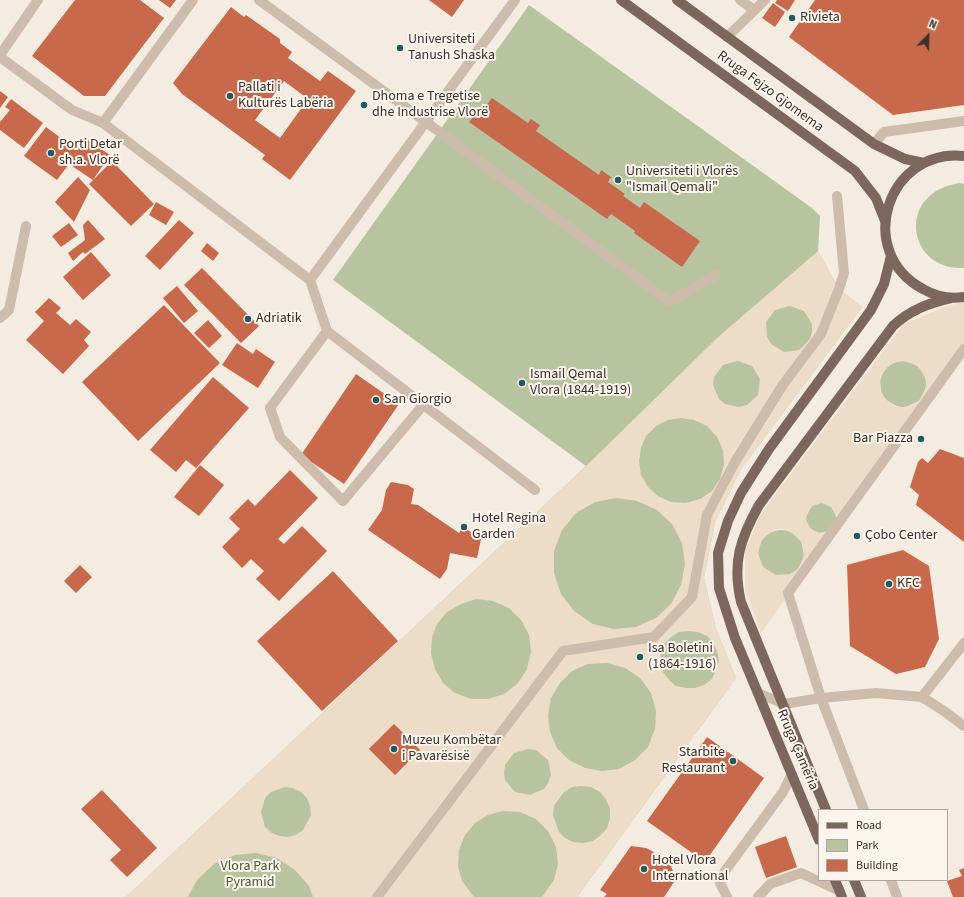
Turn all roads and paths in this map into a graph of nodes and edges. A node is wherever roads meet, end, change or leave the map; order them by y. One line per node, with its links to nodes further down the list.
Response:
1 (38, 0): 11 (street)
2 (194, 0): 14 (street)
3 (259, 0): 13 (street)
4 (515, 0): 13 (street)
5 (621, 0): 19 (main road, Rruga Fejzo Gjomema)
6 (677, 0): 10 (main road, Rruga Fejzo Gjomema)
7 (740, 0): 9 (street)
8 (765, 0): 9 (street)
9 (754, 10): 10 (street)
10 (727, 36): 15 (main road, Rruga Fejzo Gjomema)
11 (0, 56): 14 (street)
12 (964, 121): 15 (street)
13 (426, 122): 22 (street); 23 (street)
14 (103, 123): 23 (street)
15 (874, 144): 17 (main road, Rruga Fejzo Gjomema)
16 (964, 156): 17 (main road)
17 (924, 163): 19 (main road)
18 (837, 196): 45 (street)
19 (885, 221): 21 (main road)
20 (26, 226): 26 (street)
21 (891, 256): 25 (main road); 32 (main road, Rruga Çamëria)
22 (716, 275)
23 (310, 280): 27 (street)
24 (964, 297): 25 (main road)
25 (951, 298): 35 (main road, Rruga Çamëria)
26 (0, 318)
27 (327, 331): 29 (street); 29 (street)
28 (964, 349): 34 (street)
29 (424, 404): 30 (street)
30 (535, 490)
31 (964, 642): 33 (street)
32 (758, 693): 35 (street); 37 (main road, Rruga Çamëria)
33 (922, 697): 34 (street); 36 (street)
34 (821, 698): 35 (street); 39 (street)
35 (784, 704): 38 (main road, Rruga Çamëria)
36 (964, 726)
37 (792, 774): 40 (main road, Rruga Çamëria); 46 (street)
38 (826, 809)
39 (864, 809)
40 (818, 838)
41 (835, 881): 44 (main road)
42 (854, 881): 48 (main road)
43 (891, 881): 49 (street)
44 (841, 894): 47 (street)
45 (377, 897)
46 (726, 897)
47 (758, 897)
48 (861, 897)
49 (897, 897)

